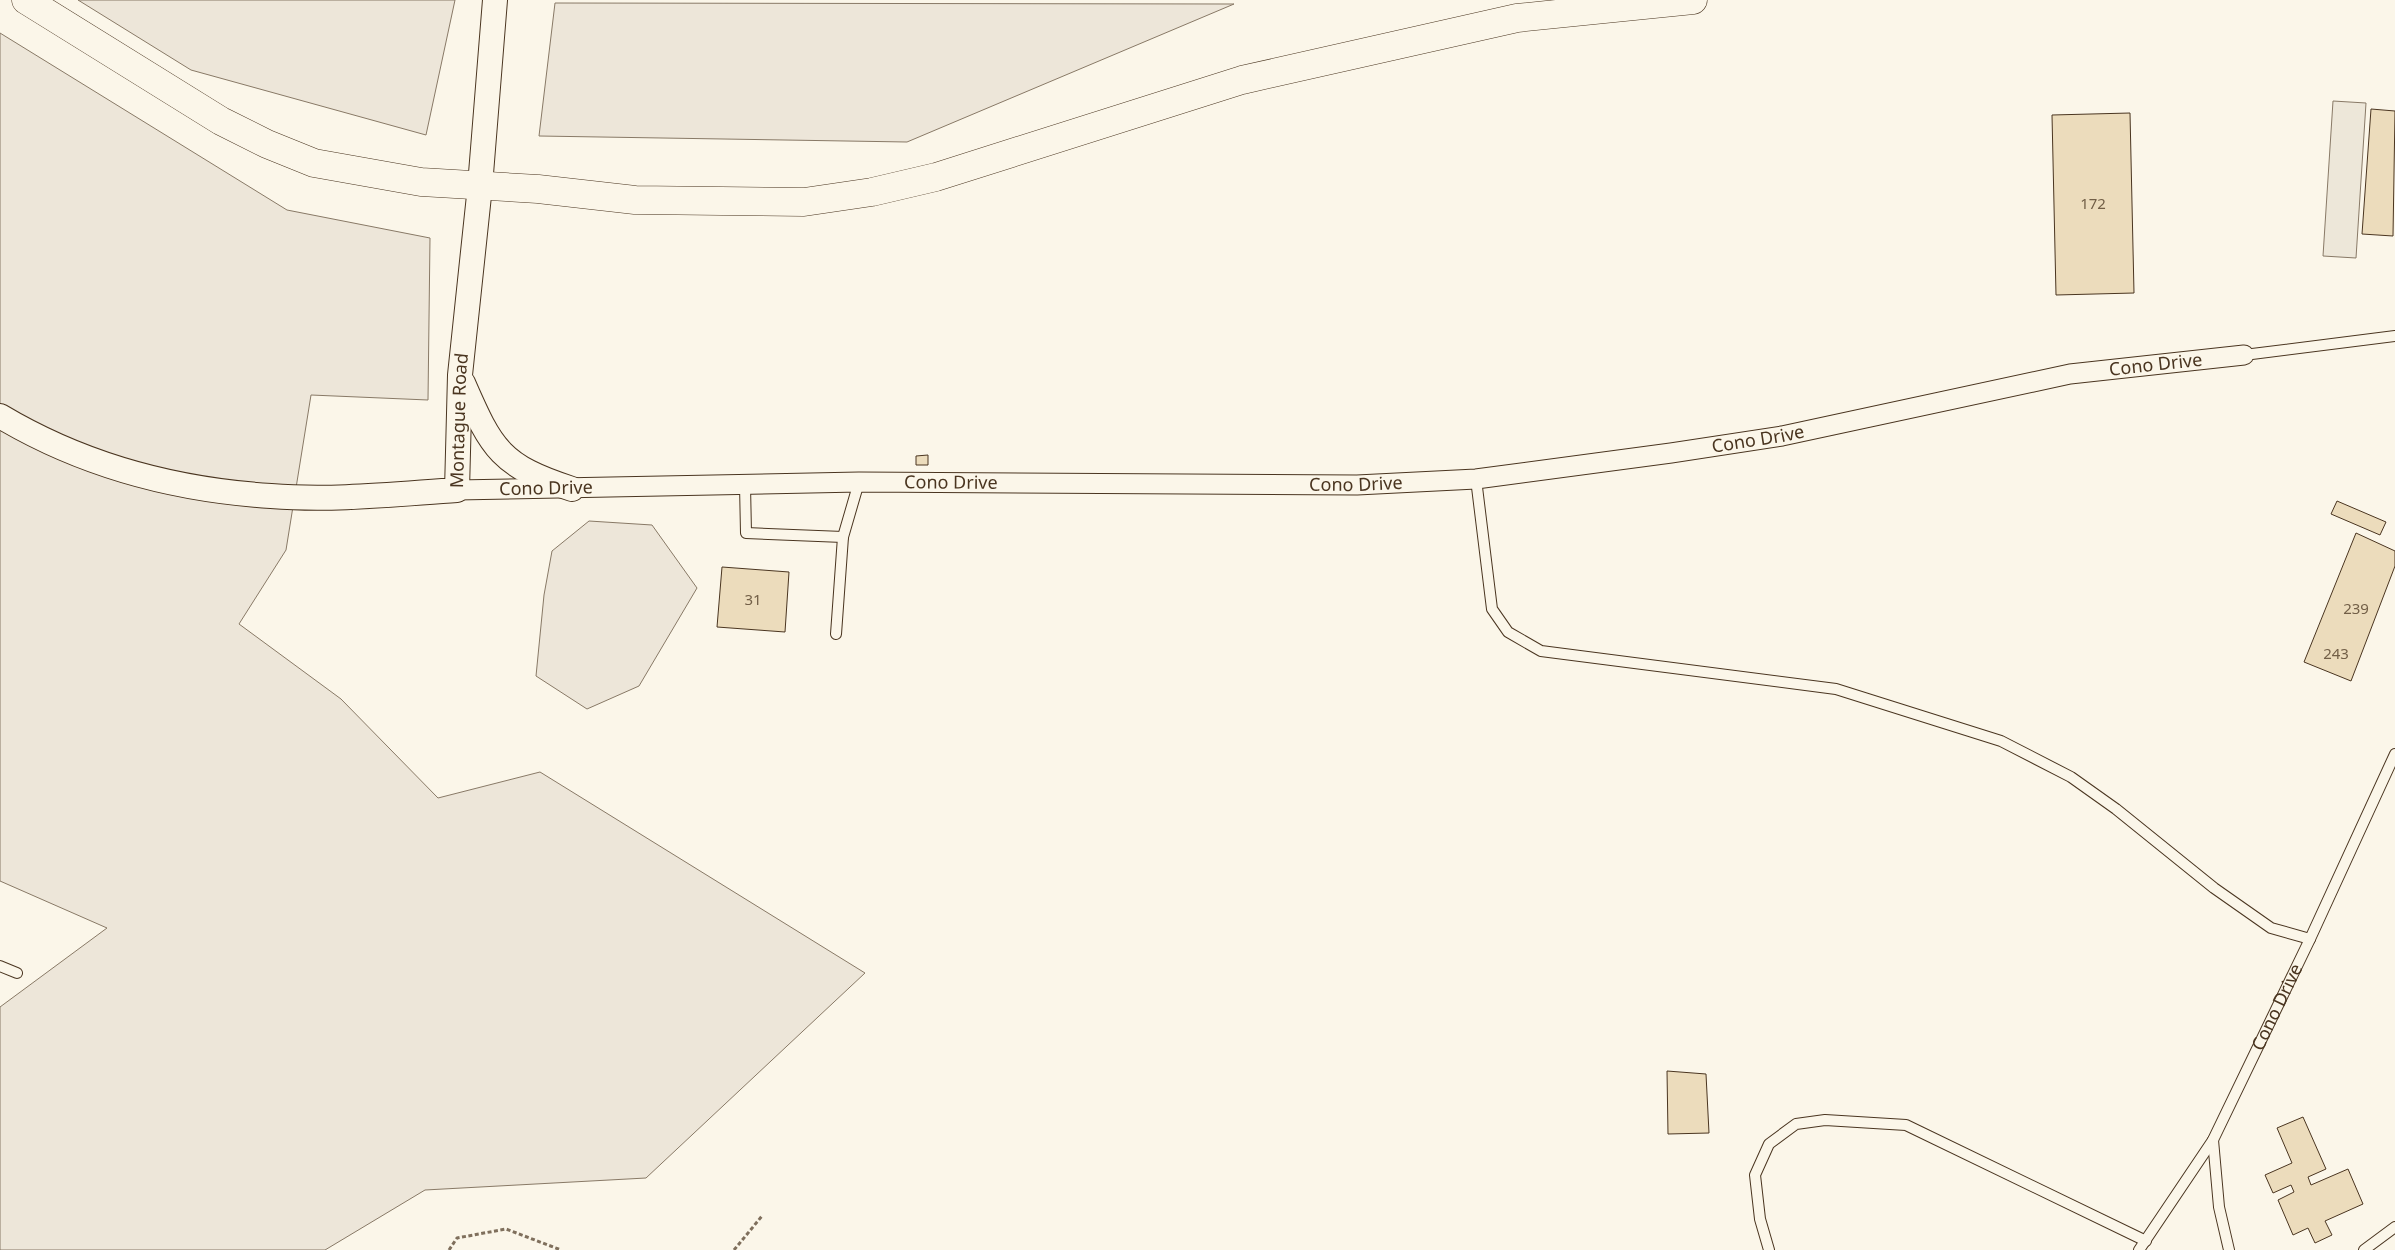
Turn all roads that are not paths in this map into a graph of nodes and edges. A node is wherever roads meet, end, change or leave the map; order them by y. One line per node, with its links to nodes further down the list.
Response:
1 (26, 0): 4 (highway)
2 (495, 0): 4 (street, Montague Road)
3 (1693, 0): 4 (highway)
4 (480, 186): 7 (street, Montague Road)
5 (2395, 336): 6 (lane)
6 (2244, 355): 9 (street, Cono Drive)
7 (460, 375): 12 (street); 13 (street, Montague Road)
8 (0, 416): 13 (street, Montague Road)
9 (1476, 479): 10 (street, Cono Drive); 17 (lane)
10 (859, 482): 11 (street, Cono Drive); 14 (lane)
11 (745, 485): 12 (street, Cono Drive); 14 (lane)
12 (572, 489): 13 (street, Cono Drive)
13 (458, 490)
14 (843, 537): 15 (lane)
15 (836, 634)
16 (2395, 754): 17 (lane, Cono Drive)
17 (2310, 939): 20 (lane, Cono Drive)
18 (0, 966): 19 (lane)
19 (17, 973)
20 (2212, 1140): 22 (lane, Cono Drive); 25 (lane)
21 (2395, 1227): 26 (lane)
22 (2146, 1241): 23 (lane); 24 (lane, Cono Drive)
23 (1769, 1250)
24 (2139, 1250)
25 (2229, 1250)
26 (2364, 1250)

